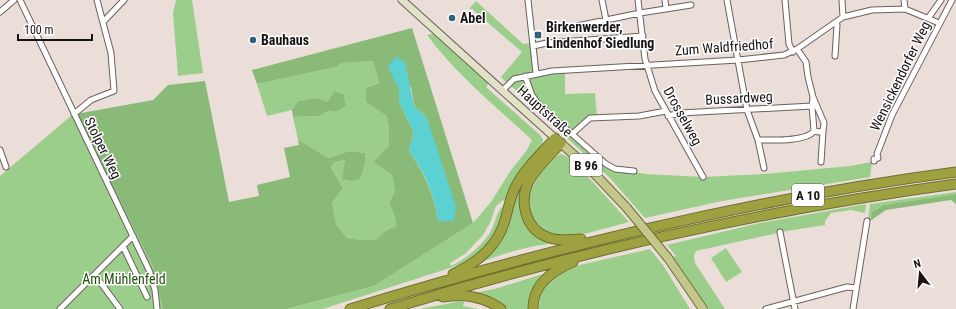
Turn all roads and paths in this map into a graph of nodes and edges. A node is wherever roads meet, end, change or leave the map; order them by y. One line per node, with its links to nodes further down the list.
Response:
1 (14, 0): 19 (street)
2 (20, 0): 40 (street, Stolper Weg)
3 (97, 0): 24 (street)
4 (124, 0): 24 (street)
5 (402, 0): 36 (main road, Hauptstraße)
6 (528, 0): 29 (street)
7 (602, 0): 23 (street)
8 (638, 0): 20 (street, Drosselweg)
9 (665, 0): 17 (street)
10 (727, 0): 32 (street)
11 (785, 0): 30 (street)
12 (842, 0): 21 (street)
13 (904, 0): 18 (street)
14 (941, 0): 22 (street)
15 (952, 0): 26 (street, Wensickendorfer Weg)
16 (691, 5): 17 (street)
17 (666, 9): 20 (street)
18 (905, 9): 21 (street, Zum Waldfriedhof); 22 (street, Zum Waldfriedhof)
19 (0, 12)
20 (640, 13): 23 (street); 28 (street, Drosselweg)
21 (843, 18): 25 (street, Zum Waldfriedhof)
22 (929, 18): 26 (street, Zum Waldfriedhof)
23 (606, 20): 27 (street)
24 (104, 21): 40 (street)
25 (836, 22): 30 (street, Zum Waldfriedhof); 31 (street)
26 (939, 23): 48 (street, Wensickendorfer Weg)
27 (577, 26)
28 (643, 36): 29 (street); 33 (street, Drosselweg)
29 (533, 46): 34 (street)
30 (795, 51): 32 (street, Zum Waldfriedhof); 37 (street)
31 (835, 56)
32 (738, 60): 33 (street, Zum Waldfriedhof); 39 (street)
33 (646, 64): 34 (street, Zum Waldfriedhof); 41 (street, Drosselweg)
34 (536, 73): 35 (street, Zum Waldfriedhof)
35 (526, 76): 36 (street, Zum Waldfriedhof); 44 (street, Hauptstraße)
36 (503, 90): 45 (main road, Hauptstraße)
37 (814, 97): 38 (street); 43 (street)
38 (812, 106): 39 (street, Bussardweg); 42 (street)
39 (747, 110): 41 (street, Bussardweg); 46 (street)
40 (74, 114): 58 (street, Stolper Weg)
41 (667, 114): 44 (street, Bussardweg); 54 (street, Drosselweg)
42 (814, 131): 43 (street); 46 (street)
43 (823, 131): 49 (street)
44 (572, 134): 52 (street, Hauptstraße)
45 (558, 140): 59 (highway); 64 (highway); 75 (main road, Hauptstraße / B 96, bridge)
46 (758, 140): 51 (street)
47 (0, 150): 50 (street)
48 (874, 161)
49 (821, 162)
50 (6, 168)
51 (764, 168)
52 (634, 171)
53 (956, 172): 59 (highway, A 10)
54 (703, 177)
55 (956, 184): 61 (highway, A 10)
56 (867, 221): 63 (street)
57 (780, 232): 66 (street)
58 (133, 236): 60 (street); 70 (street, Stolper Weg)
59 (606, 237): 64 (highway, A 10)
60 (122, 246): 62 (street); 65 (street)
61 (602, 250): 67 (highway, A 10); 74 (highway)
62 (95, 275): 68 (street); 69 (street)
63 (856, 288): 66 (street); 78 (street)
64 (415, 289): 71 (highway, A 10)
65 (147, 297)
66 (793, 301): 76 (street); 77 (street)
67 (412, 302): 72 (highway, A 10); 73 (highway)
68 (60, 309)
69 (120, 309)
70 (157, 309)
71 (350, 309)
72 (390, 309)
73 (501, 309)
74 (533, 309)
75 (702, 309)
76 (766, 309)
77 (795, 309)
78 (853, 309)

